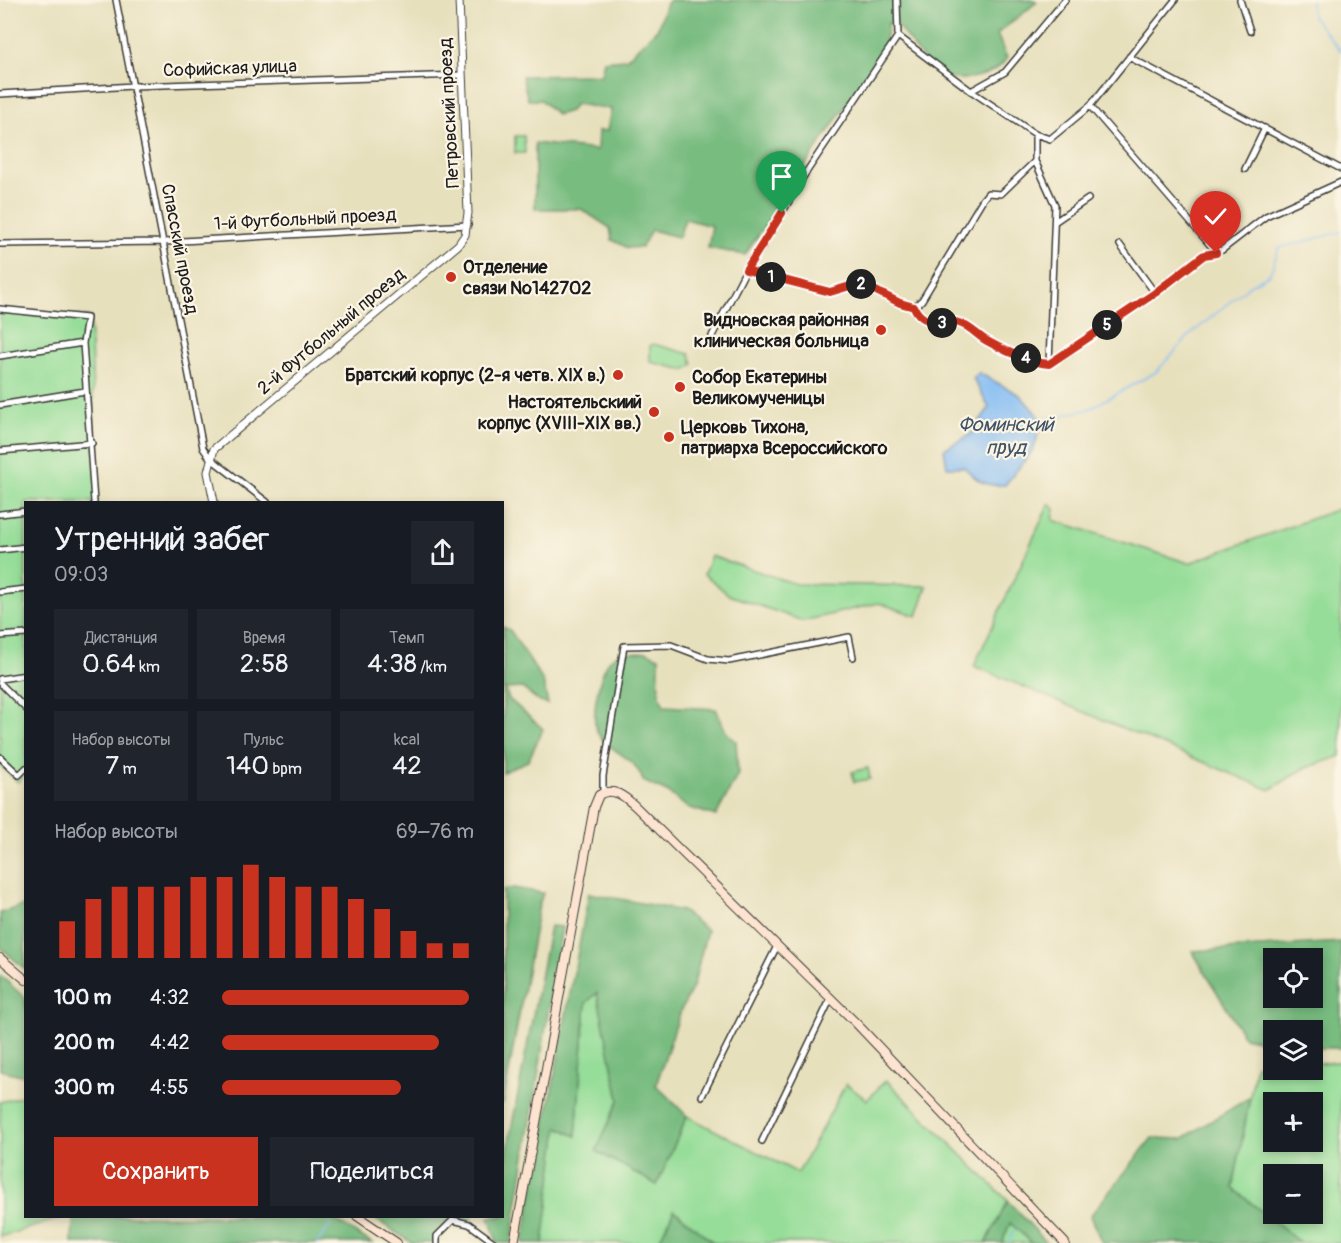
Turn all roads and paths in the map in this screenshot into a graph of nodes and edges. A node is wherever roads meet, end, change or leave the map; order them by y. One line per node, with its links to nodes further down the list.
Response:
1 (116, 0): 11 (street, Спасский проезд)
2 (459, 0): 10 (street, Петровский проезд)
3 (897, 0): 8 (street)
4 (1065, 0): 12 (street)
5 (1174, 0): 9 (street)
6 (1240, 0): 7 (street)
7 (1250, 31)
8 (898, 36): 12 (street); 28 (street)
9 (1129, 57): 14 (street); 15 (street)
10 (461, 75): 11 (street, Софийская улица); 23 (street, Петровский проезд)
11 (133, 86): 13 (street, Софийская улица); 24 (street, Спасский проезд)
12 (971, 91): 16 (street)
13 (0, 94)
14 (1090, 106): 16 (street); 27 (street)
15 (1265, 128): 18 (street); 19 (street)
16 (1035, 134): 17 (street)
17 (1035, 161): 22 (street); 30 (street)
18 (1245, 168)
19 (1341, 169)
20 (1341, 182): 27 (street)
21 (1088, 199): 22 (street)
22 (1056, 221): 35 (street)
23 (468, 225): 24 (street, 1-й Футбольный проезд); 40 (street, 2-й Футбольный проезд)
24 (164, 242): 25 (street, 1-й Футбольный проезд); 40 (street, Спасский проезд)
25 (0, 244)
26 (1120, 245): 29 (street)
27 (1216, 253): 29 (street)
28 (746, 270): 30 (street); 32 (street)
29 (1155, 293): 35 (street)
30 (914, 307): 35 (street)
31 (0, 309): 33 (street)
32 (712, 336)
33 (83, 344): 34 (street); 36 (street)
34 (0, 356)
35 (1049, 364)
36 (85, 391): 37 (street); 38 (street)
37 (0, 405)
38 (92, 443): 39 (street); 41 (street)
39 (0, 451)
40 (210, 458): 42 (street, Спасский проезд); 43 (street)
41 (94, 501)
42 (213, 501)
43 (266, 501)
44 (24, 511): 45 (street)
45 (0, 514)
46 (24, 547): 47 (street)
47 (0, 550)
48 (24, 589): 49 (street)
49 (0, 592)
50 (24, 634): 51 (street)
51 (0, 636)
52 (853, 657): 58 (street)
53 (24, 675): 54 (street)
54 (0, 681): 55 (street)
55 (24, 707)
56 (0, 757): 57 (street)
57 (24, 770)
58 (603, 792): 59 (main road); 69 (main road)
59 (777, 946): 62 (main road); 63 (street)
60 (0, 958): 61 (main road)
61 (24, 978)
62 (831, 998): 64 (street); 70 (main road)
63 (702, 1096)
64 (762, 1141)
65 (360, 1218): 66 (main road)
66 (397, 1243)
67 (437, 1243): 68 (street)
68 (495, 1243)
69 (514, 1243)
70 (1065, 1243)

